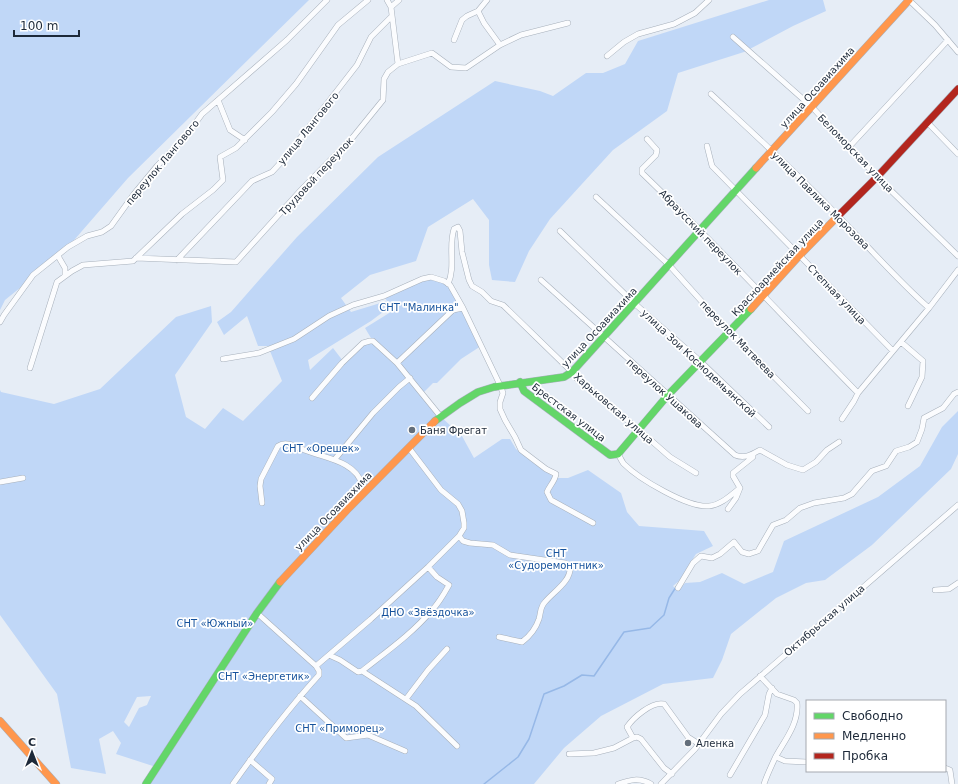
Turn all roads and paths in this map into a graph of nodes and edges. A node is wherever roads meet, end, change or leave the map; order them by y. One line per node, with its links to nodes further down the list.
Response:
1 (327, 0): 21 (street, переулок Лангового)
2 (368, 0): 25 (street)
3 (387, 0): 8 (street)
4 (399, 0): 8 (street)
5 (487, 0): 9 (street)
6 (709, 0): 17 (street)
7 (909, 0): 14 (street); 22 (street, улица Осоавиахима)
8 (391, 7): 10 (street)
9 (478, 11): 13 (street); 15 (street)
10 (392, 16): 18 (street); 40 (street, улица Лангового)
11 (568, 23): 15 (street)
12 (733, 37): 22 (street, Беломорская улица)
13 (454, 40)
14 (948, 40): 16 (street); 27 (street)
15 (500, 44): 18 (street, Трудовой переулок)
16 (958, 52)
17 (607, 56)
18 (398, 64): 40 (street, Трудовой переулок)
19 (958, 89): 23 (street, Красноармейская улица)
20 (711, 94): 28 (street, улица Павлика Морозова)
21 (218, 100): 25 (street); 36 (street, переулок Лангового)
22 (812, 108): 27 (street, Беломорская улица); 28 (street, улица Осоавиахима)
23 (927, 122): 29 (street); 30 (street, Красноармейская улица)
24 (646, 138): 34 (street, Абраусский переулок)
25 (245, 140): 39 (street)
26 (707, 146): 31 (street, Степная улица)
27 (850, 147): 30 (street, Беломорская улица)
28 (773, 151): 31 (street, улица Осоавиахима); 33 (street, улица Павлика Морозова)
29 (958, 154)
30 (877, 177): 33 (street, Красноармейская улица); 38 (street, Беломорская улица)
31 (736, 190): 34 (street, улица Осоавиахима); 37 (street, Степная улица)
32 (596, 197): 41 (street, переулок Матвеева)
33 (839, 217): 37 (street, Красноармейская улица); 49 (street, улица Павлика Морозова)
34 (701, 230): 41 (street, улица Осоавиахима); 46 (street, Абраусский переулок)
35 (560, 231): 47 (street, улица Зои Космодемьянской)
36 (58, 256): 43 (street); 50 (street, переулок Лангового)
37 (799, 256): 46 (street, Красноармейская улица); 54 (street, Степная улица)
38 (958, 256)
39 (136, 258): 40 (street, Трудовой переулок); 43 (street)
40 (177, 260)
41 (669, 265): 47 (street, улица Осоавиахима); 51 (street, переулок Матвеева)
42 (958, 270): 49 (street)
43 (65, 276): 58 (street)
44 (541, 280): 52 (street, переулок Ушакова)
45 (448, 284): 48 (street); 55 (street); 59 (street, Харьковская улица)
46 (763, 296): 51 (street, Красноармейская улица); 64 (street, Абраусский переулок)
47 (634, 303): 52 (street, улица Осоавиахима); 56 (street, улица Зои Космодемьянской)
48 (464, 308): 57 (street); 62 (street)
49 (929, 308): 53 (street)
50 (0, 322)
51 (730, 332): 56 (street, Красноармейская улица); 68 (street, переулок Матвеева)
52 (603, 337): 59 (street, улица Осоавиахима); 65 (street, переулок Ушакова)
53 (901, 342): 54 (street); 67 (street)
54 (893, 351): 64 (street)
55 (222, 359)
56 (700, 361): 65 (street, Красноармейская улица); 71 (street, улица Зои Космодемьянской)
57 (397, 363): 60 (street); 66 (street)
58 (30, 368)
59 (572, 372): 61 (street, улица Осоавиахима); 72 (street, Харьковская улица)
60 (410, 378): 69 (street); 77 (street)
61 (520, 382): 62 (street, улица Осоавиахима); 75 (street, Брестская улица)
62 (500, 385): 69 (street, улица Осоавиахима); 86 (street)
63 (958, 392): 90 (street)
64 (858, 393): 70 (street)
65 (668, 395): 72 (street, Красноармейская улица); 76 (street, переулок Ушакова)
66 (312, 398)
67 (908, 406)
68 (808, 411)
69 (441, 417): 74 (street, улица Осоавиахима)
70 (842, 419)
71 (769, 427)
72 (638, 429): 75 (street, Красноармейская улица); 78 (street, Харьковская улица)
73 (839, 442): 76 (street, переулок Ушакова)
74 (409, 448): 85 (street, улица Осоавиахима); 87 (street)
75 (614, 454): 81 (street, Брестская улица)
76 (753, 455): 81 (street)
77 (335, 459): 82 (street); 85 (street)
78 (696, 473)
79 (23, 478): 80 (street)
80 (0, 482)
81 (740, 488): 84 (street)
82 (262, 504)
83 (958, 505): 98 (street, Октябрьская улица)
84 (728, 509)
85 (347, 510): 92 (street, улица Осоавиахима)
86 (593, 522)
87 (459, 536): 88 (street); 93 (street)
88 (428, 567): 95 (street); 97 (street)
89 (958, 583): 91 (street)
90 (678, 588)
91 (934, 590)
92 (257, 614): 96 (street); 115 (street, улица Осоавиахима)
93 (499, 637)
94 (447, 649): 101 (street)
95 (329, 655): 96 (street); 97 (street)
96 (316, 666): 100 (street)
97 (362, 671): 101 (street)
98 (760, 676): 99 (street); 104 (street, Октябрьская улица)
99 (772, 688): 108 (street); 113 (street)
100 (300, 696): 106 (street); 109 (street)
101 (406, 699): 105 (street)
102 (0, 721): 114 (street)
103 (633, 738): 104 (street); 107 (street); 112 (street)
104 (699, 744): 112 (street, Октябрьская улица)
105 (457, 746)
106 (405, 751)
107 (569, 754)
108 (776, 758): 110 (street); 121 (street)
109 (250, 760): 116 (street); 117 (street)
110 (806, 762)
111 (946, 768): 122 (street)
112 (672, 774): 120 (street, Октябрьская улица)
113 (730, 775)
114 (56, 784)
115 (146, 784)
116 (233, 784)
117 (270, 784)
118 (618, 784): 119 (street)
119 (651, 784)
120 (661, 784)
121 (764, 784)
122 (952, 784)

